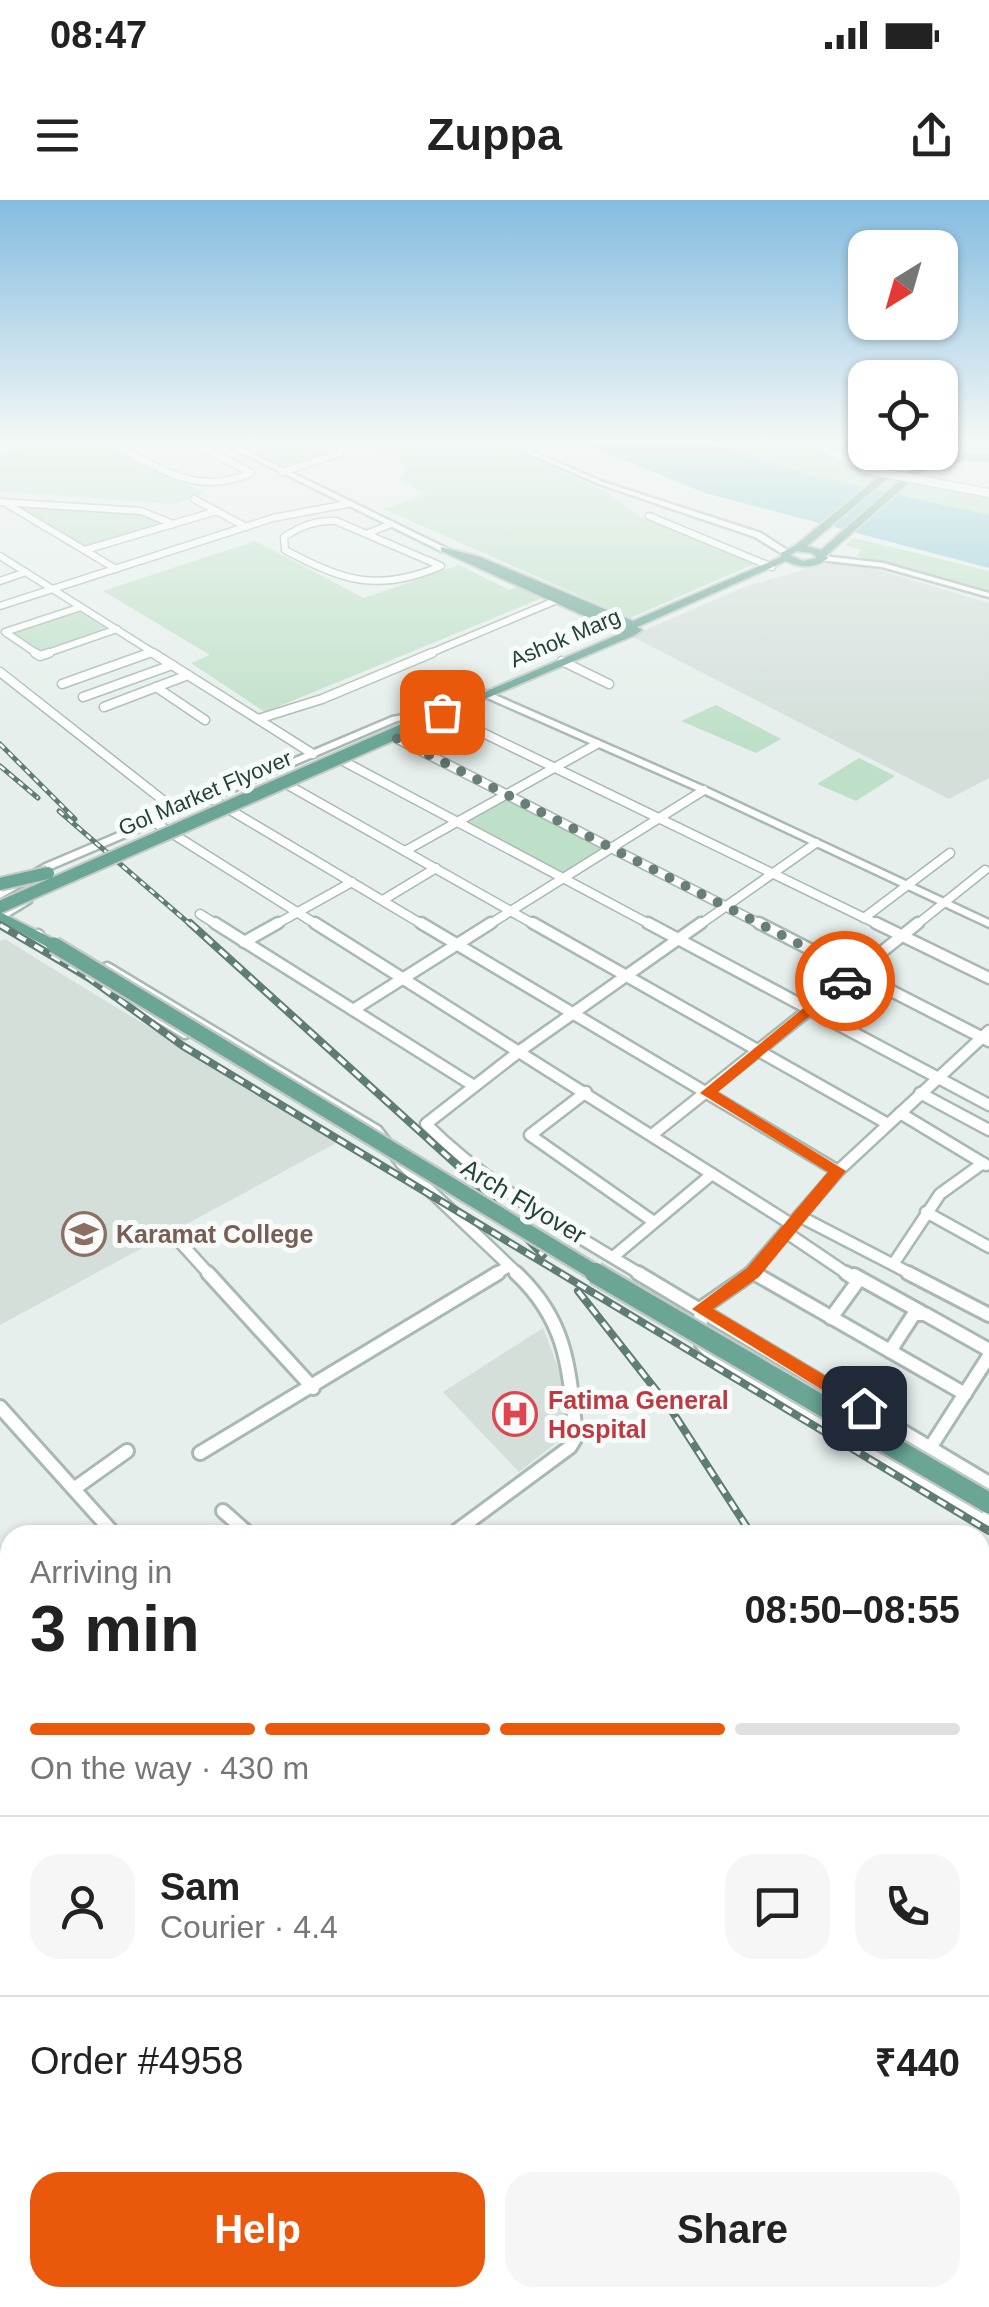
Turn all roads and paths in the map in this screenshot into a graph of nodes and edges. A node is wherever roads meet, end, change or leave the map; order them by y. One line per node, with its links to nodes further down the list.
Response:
1 (72, 542): 12 (street)
2 (111, 542): 12 (street)
3 (197, 542): 18 (street)
4 (282, 542): 5 (street)
5 (390, 542)
6 (430, 542): 11 (street)
7 (712, 542): 17 (street)
8 (776, 542): 13 (street)
9 (803, 542): 13 (main road, Ashok Marg)
10 (837, 542): 14 (main road)
11 (444, 549): 23 (main road); 27 (main road)
12 (85, 550): 18 (street)
13 (794, 550): 14 (main road); 16 (main road); 17 (main road, Ashok Marg)
14 (824, 554): 16 (main road, Ashok Marg); 22 (street)
15 (0, 556): 19 (street)
16 (799, 563): 27 (main road, Ashok Marg)
17 (772, 567): 27 (main road, Ashok Marg)
18 (116, 569): 21 (street)
19 (26, 572): 20 (street); 21 (street)
20 (0, 580)
21 (52, 589): 24 (street); 25 (street)
22 (989, 595)
23 (557, 600): 27 (main road); 41 (street)
24 (0, 606)
25 (81, 607): 26 (street); 26 (street)
26 (117, 629): 28 (street)
27 (630, 629): 29 (main road, Ashok Marg); 40 (main road, Ashok Marg)
28 (152, 652): 30 (street); 33 (street)
29 (562, 661): 34 (street); 36 (main road, Ashok Marg)
30 (172, 665): 32 (street); 37 (street)
31 (0, 672): 53 (street)
32 (188, 675): 35 (street); 41 (street)
33 (62, 684)
34 (609, 684)
35 (156, 687): 38 (street); 42 (street)
36 (486, 694): 39 (main road, Ashok Marg); 44 (street)
37 (83, 697)
38 (104, 707)
39 (442, 712): 40 (main road, Ashok Marg); 47 (street)
40 (423, 717): 43 (main road, Gol Market Flyover); 45 (street, Ashok Marg)
41 (258, 719): 45 (street)
42 (206, 720)
43 (398, 731): 46 (street); 50 (street); 71 (main road, Gol Market Flyover, bridge); 76 (main road, Gol Market Flyover, bridge)
44 (596, 744): 47 (street); 49 (street)
45 (314, 754): 51 (street, Ashok Marg)
46 (343, 761): 48 (street); 56 (street)
47 (554, 767): 50 (street); 54 (street)
48 (288, 784): 52 (street); 61 (street)
49 (704, 790): 54 (street); 59 (street)
50 (506, 794): 56 (street); 60 (street)
51 (210, 798): 52 (street); 53 (street, Ashok Marg)
52 (229, 810): 57 (street); 70 (street)
53 (178, 812): 55 (street, Ashok Marg)
54 (659, 818): 60 (street); 68 (street)
55 (154, 822): 57 (street); 58 (street, Ashok Marg)
56 (458, 822): 61 (street); 69 (street)
57 (173, 834): 62 (street); 78 (street)
58 (114, 838): 62 (street); 64 (street, Ashok Marg)
59 (816, 843): 68 (street); 72 (street)
60 (611, 848): 69 (street); 75 (street)
61 (405, 850): 66 (street)
62 (132, 852): 65 (street)
63 (950, 854): 72 (street)
64 (76, 855): 65 (street); 76 (street, Ashok Marg)
65 (96, 868): 76 (street)
66 (436, 868): 73 (street); 77 (street)
67 (985, 870): 74 (street)
68 (773, 874): 75 (street); 80 (street)
69 (562, 877): 77 (street); 84 (street)
70 (352, 882): 73 (street); 78 (street)
71 (0, 884)
72 (907, 886): 74 (street); 80 (street)
73 (383, 900): 86 (street)
74 (943, 902): 81 (street); 83 (street)
75 (726, 906): 84 (street); 87 (street)
76 (2, 908): 82 (main road, Arch Flyover)
77 (510, 910): 86 (street); 88 (street)
78 (298, 912): 85 (street); 89 (street)
79 (200, 914): 85 (street)
80 (864, 918): 83 (street)
81 (989, 924)
82 (38, 935): 107 (street); 107 (street); 135 (main road, Arch Flyover, bridge)
83 (901, 936): 87 (street); 90 (street)
84 (678, 940): 88 (street); 92 (street)
85 (244, 942): 91 (street)
86 (456, 944): 89 (street); 93 (street)
87 (856, 973): 92 (street); 94 (street)
88 (627, 976): 93 (street); 96 (street)
89 (404, 978): 91 (street); 95 (street)
90 (989, 978)
91 (353, 1010): 98 (street)
92 (810, 1010): 96 (street); 97 (street)
93 (574, 1014): 95 (street); 100 (street)
94 (987, 1037): 97 (street)
95 (521, 1050): 98 (street); 99 (street)
96 (760, 1051): 100 (street); 104 (street)
97 (938, 1078): 101 (street); 102 (street)
98 (474, 1086): 116 (street)
99 (586, 1092): 106 (street); 112 (street)
100 (708, 1093): 106 (street); 109 (street)
101 (920, 1093): 103 (street); 105 (street)
102 (989, 1104)
103 (900, 1113): 104 (street); 108 (street)
104 (888, 1124): 109 (street)
105 (989, 1130)
106 (652, 1135): 110 (street)
107 (402, 1164): 118 (street)
108 (986, 1165): 111 (street)
109 (838, 1171): 113 (street)
110 (712, 1174): 112 (street); 113 (street)
111 (926, 1212): 115 (street); 117 (street)
112 (654, 1222): 116 (street)
113 (792, 1224): 117 (street); 119 (street); 120 (street)
114 (180, 1241): 127 (street)
115 (989, 1247)
116 (613, 1258): 121 (street)
117 (894, 1263): 123 (street)
118 (509, 1266): 127 (street); 140 (street)
119 (753, 1272): 121 (street); 124 (street)
120 (854, 1275): 122 (street); 124 (street)
121 (700, 1309): 130 (street); 137 (street)
122 (924, 1314): 125 (street); 126 (street)
123 (989, 1316)
124 (831, 1318): 125 (street)
125 (890, 1351): 128 (street)
126 (989, 1353): 128 (street)
127 (313, 1388): 132 (street)
128 (964, 1394): 130 (street)
129 (0, 1407): 134 (street)
130 (930, 1448): 133 (street)
131 (127, 1451): 134 (street)
132 (200, 1453)
133 (989, 1483)
134 (78, 1486): 138 (street)
135 (989, 1504)
136 (223, 1511): 139 (street)
137 (989, 1522)
138 (107, 1525)
139 (239, 1525)
140 (463, 1525)

